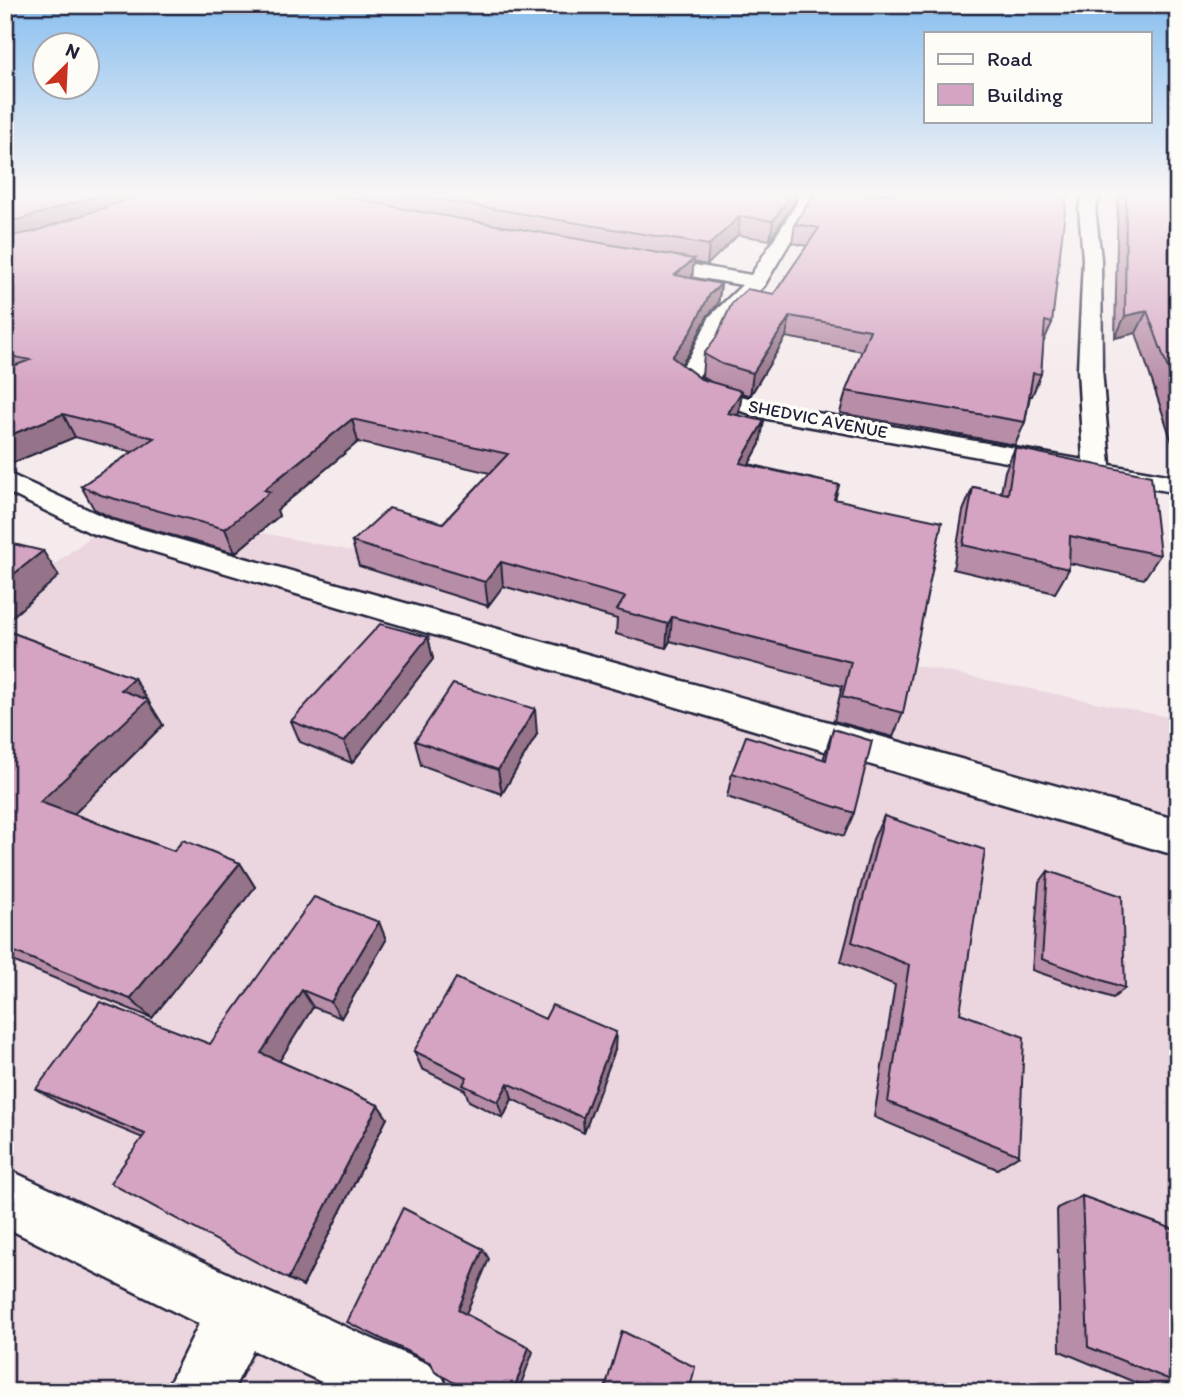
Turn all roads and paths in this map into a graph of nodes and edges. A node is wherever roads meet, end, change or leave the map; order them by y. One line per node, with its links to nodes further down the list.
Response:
1 (620, 258): 4 (street)
2 (771, 258): 4 (street, SHEDVIC AVENUE)
3 (1092, 258): 5 (street)
4 (757, 282): 5 (street, SHEDVIC AVENUE)
5 (1097, 470): 7 (street, SHEDVIC AVENUE)
6 (5, 480): 8 (street)
7 (1178, 485)
8 (1178, 838)
9 (5, 1196): 10 (street)
10 (239, 1311): 11 (street); 12 (street)
11 (198, 1392)
12 (416, 1392)

